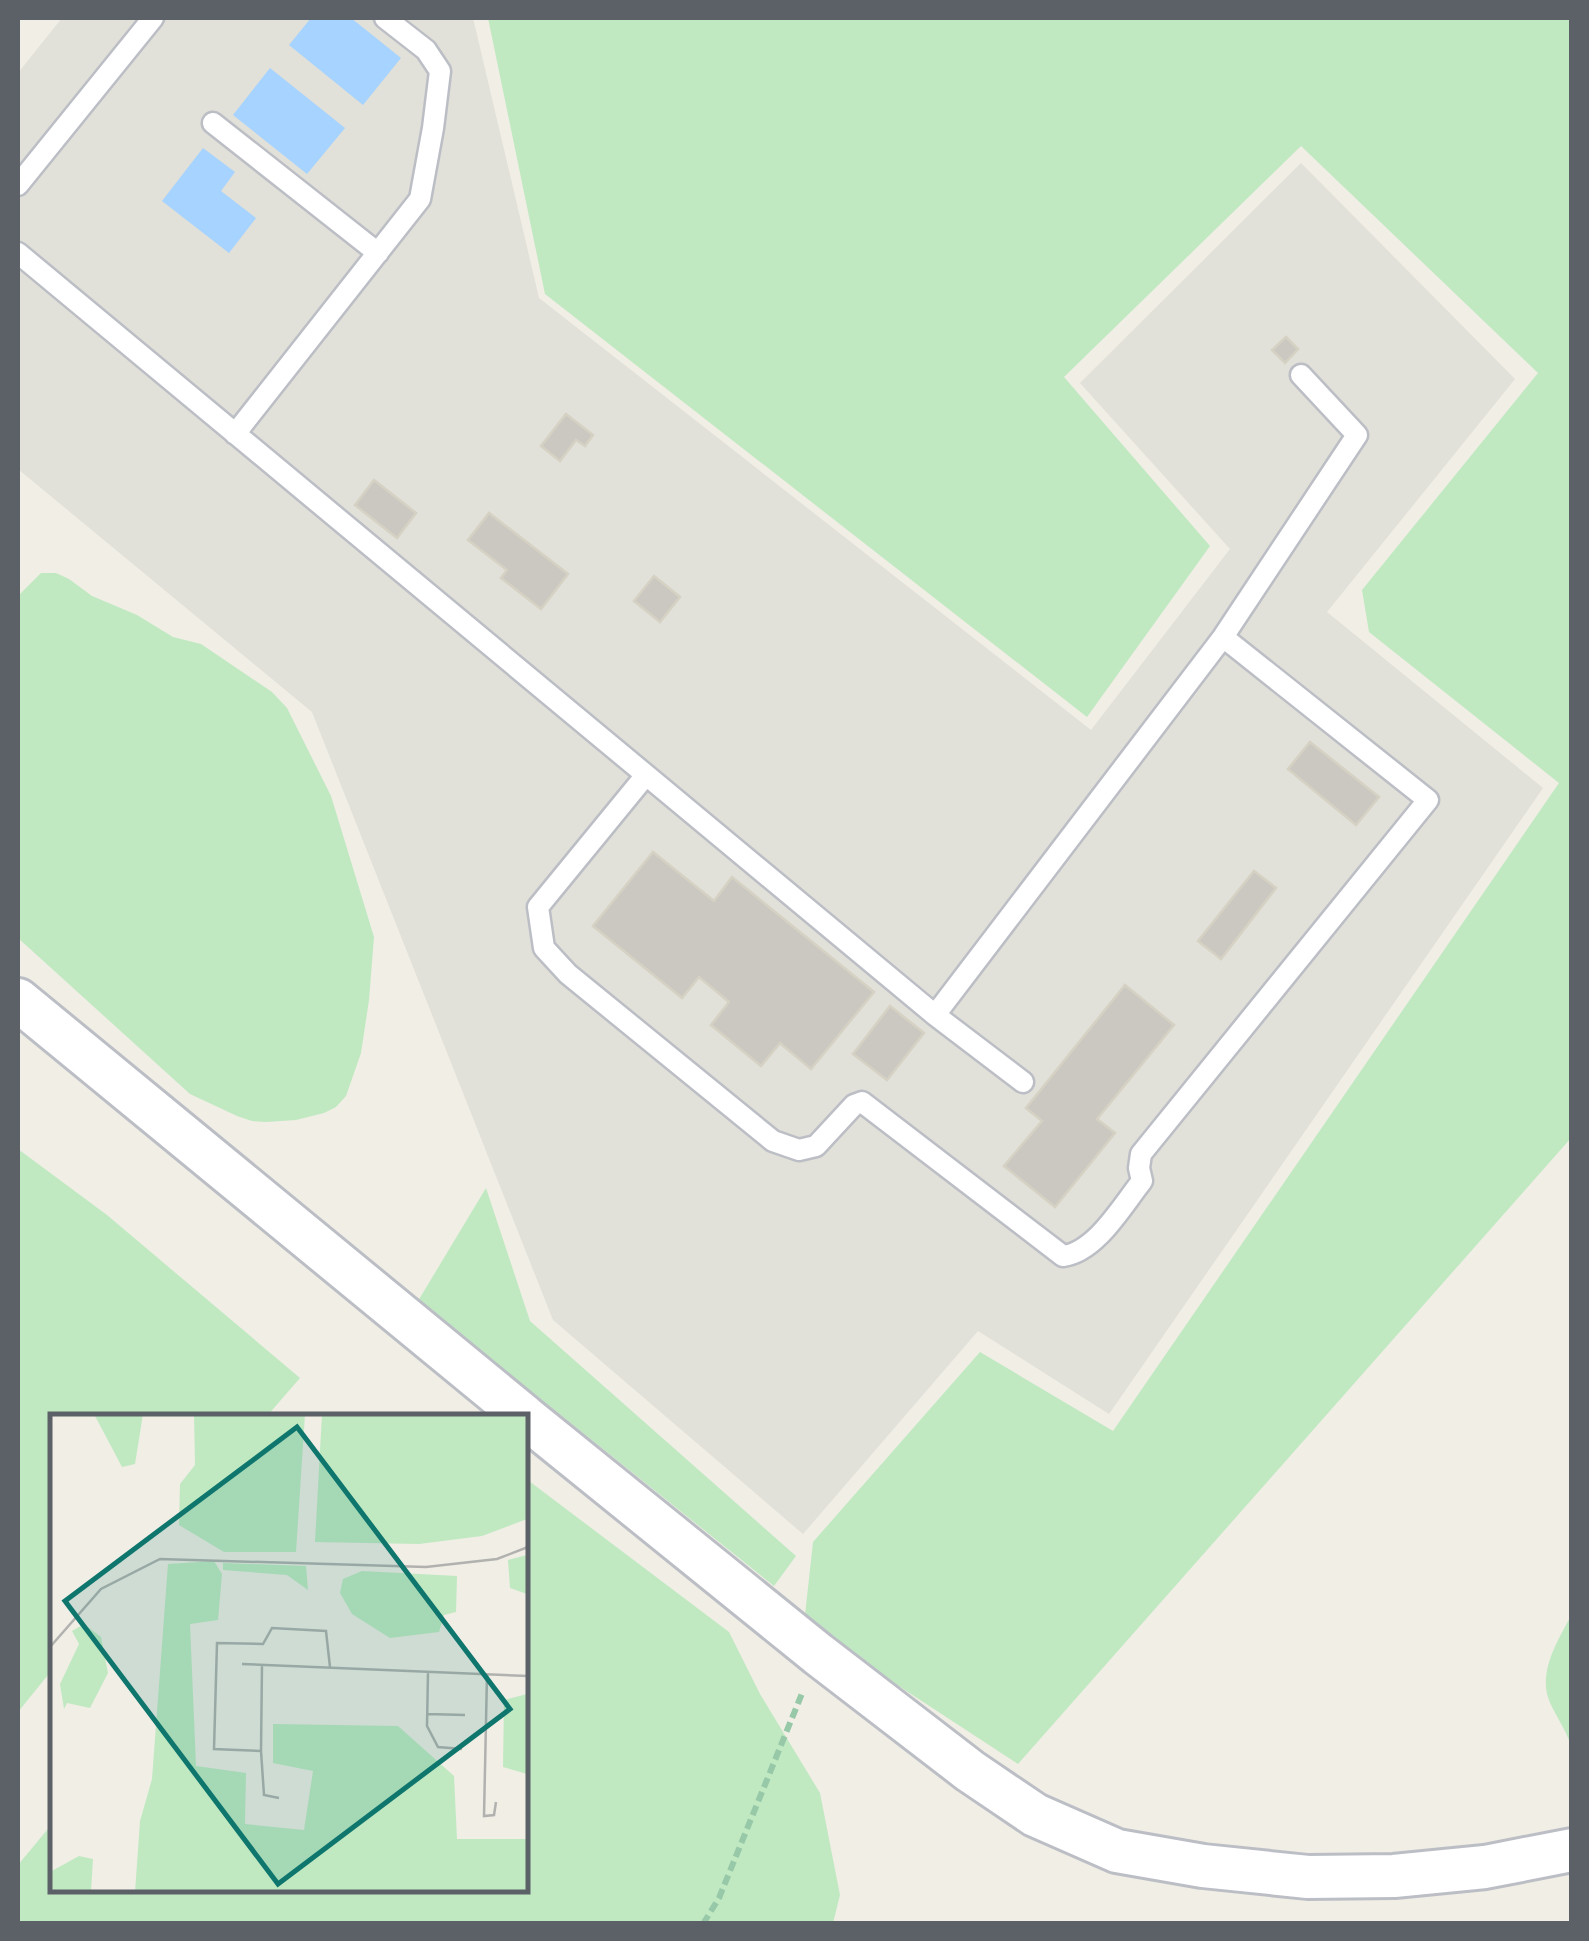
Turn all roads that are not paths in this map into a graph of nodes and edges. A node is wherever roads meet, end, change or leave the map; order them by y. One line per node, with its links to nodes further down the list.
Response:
1 (153, 18): 4 (lane)
2 (385, 18): 5 (lane)
3 (213, 123): 5 (lane)
4 (18, 185)
5 (378, 253): 8 (lane)
6 (18, 254): 8 (lane)
7 (1301, 375): 9 (lane)
8 (235, 434): 10 (lane)
9 (1223, 637): 10 (lane); 12 (lane)
10 (646, 774): 12 (lane)
11 (18, 1000): 14 (street)
12 (935, 1015): 13 (lane)
13 (1023, 1082)
14 (522, 1414)
15 (528, 1419): 16 (street)
16 (1572, 1850)

